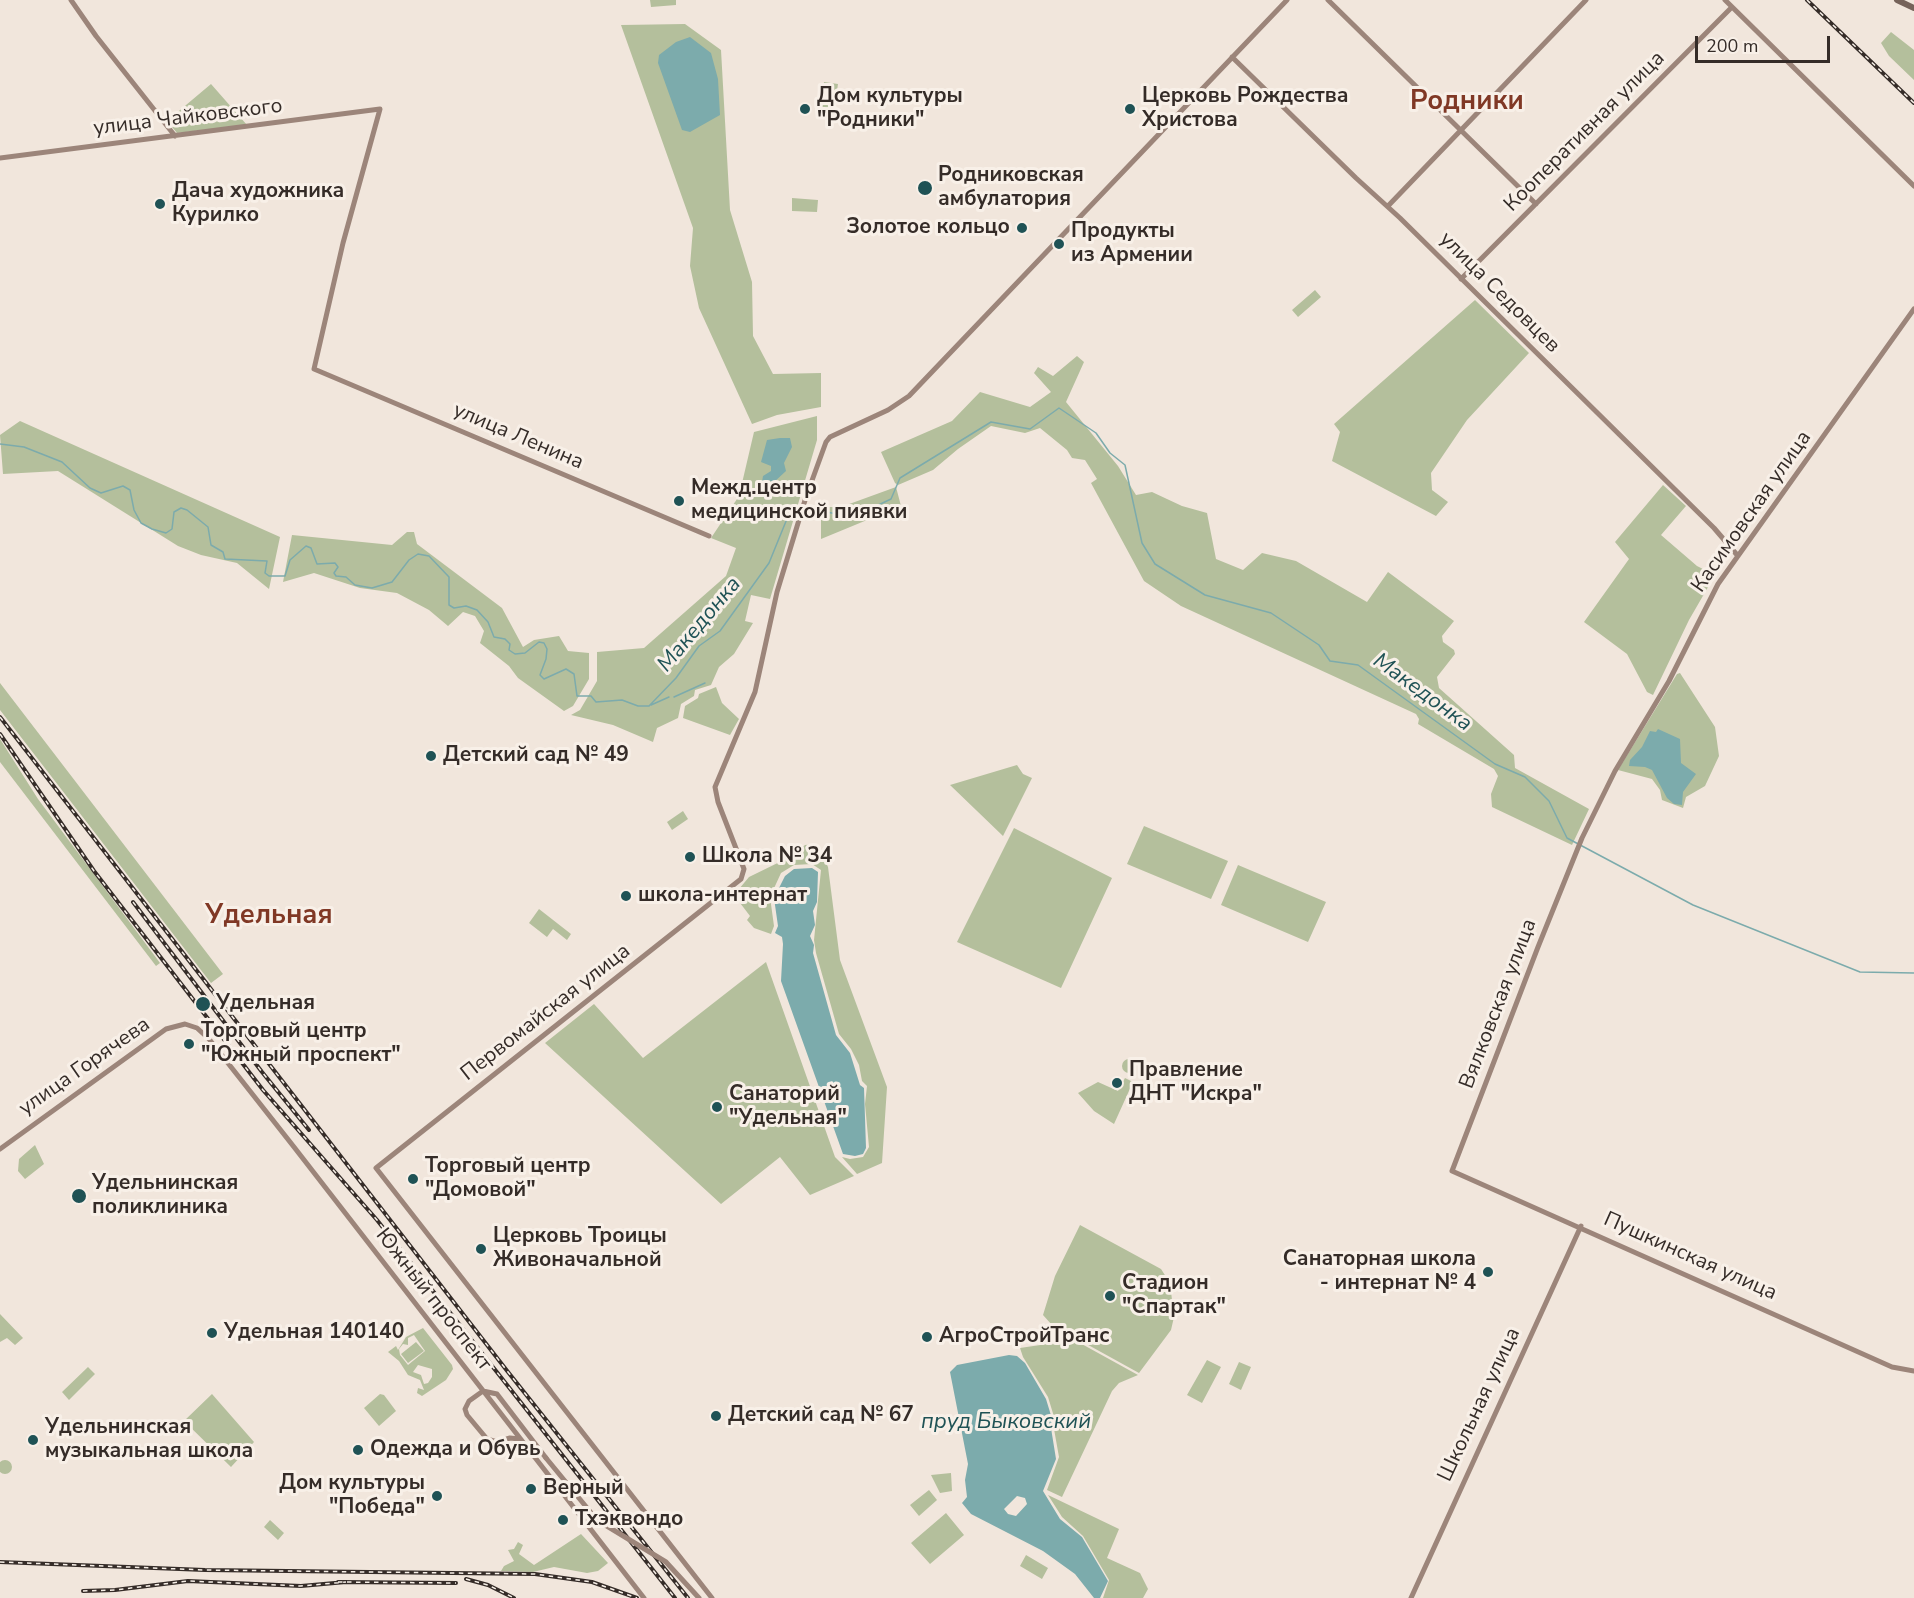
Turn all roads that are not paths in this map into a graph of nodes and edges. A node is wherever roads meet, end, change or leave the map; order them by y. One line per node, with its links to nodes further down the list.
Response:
1 (71, 0): 11 (main road)
2 (1287, 0): 9 (main road)
3 (1328, 0): 10 (main road)
4 (1586, 0): 10 (main road)
5 (1725, 0): 7 (main road)
6 (1897, 0): 8 (main road)
7 (1732, 8): 13 (main road); 14 (main road, Кооперативная улица)
8 (1914, 8)
9 (1232, 57): 15 (main road, улица Седовцев); 33 (main road, Первомайская улица)
10 (1462, 130): 14 (main road); 15 (main road)
11 (175, 136): 12 (main road, улица Чайковского); 18 (main road, улица Чайковского)
12 (0, 158)
13 (1914, 186)
14 (1536, 204): 16 (main road, Кооперативная улица)
15 (1388, 206): 16 (main road, улица Седовцев)
16 (1461, 279): 20 (main road, улица Седовцев)
17 (1914, 309): 20 (main road, Касимовская улица)
18 (314, 369): 19 (main road, улица Ленина)
19 (709, 536)
20 (1738, 556): 21 (main road, Касимовская улица)
21 (1578, 849): 24 (main road, Вялковская улица)
22 (193, 1026): 23 (main road, улица Горячева); 27 (main road, Южный проспект)
23 (0, 1149)
24 (1452, 1171): 25 (main road, Пушкинская улица)
25 (1581, 1226): 26 (main road, Пушкинская улица); 34 (main road, Школьная улица)
26 (1914, 1371)
27 (483, 1391): 28 (main road, Южный проспект); 29 (main road); 32 (main road, bridge)
28 (508, 1424): 29 (main road); 30 (main road, Южный проспект)
29 (506, 1440): 30 (main road)
30 (521, 1440): 31 (main road, Южный проспект)
31 (644, 1598)
32 (699, 1598)
33 (712, 1598)
34 (1411, 1598)

